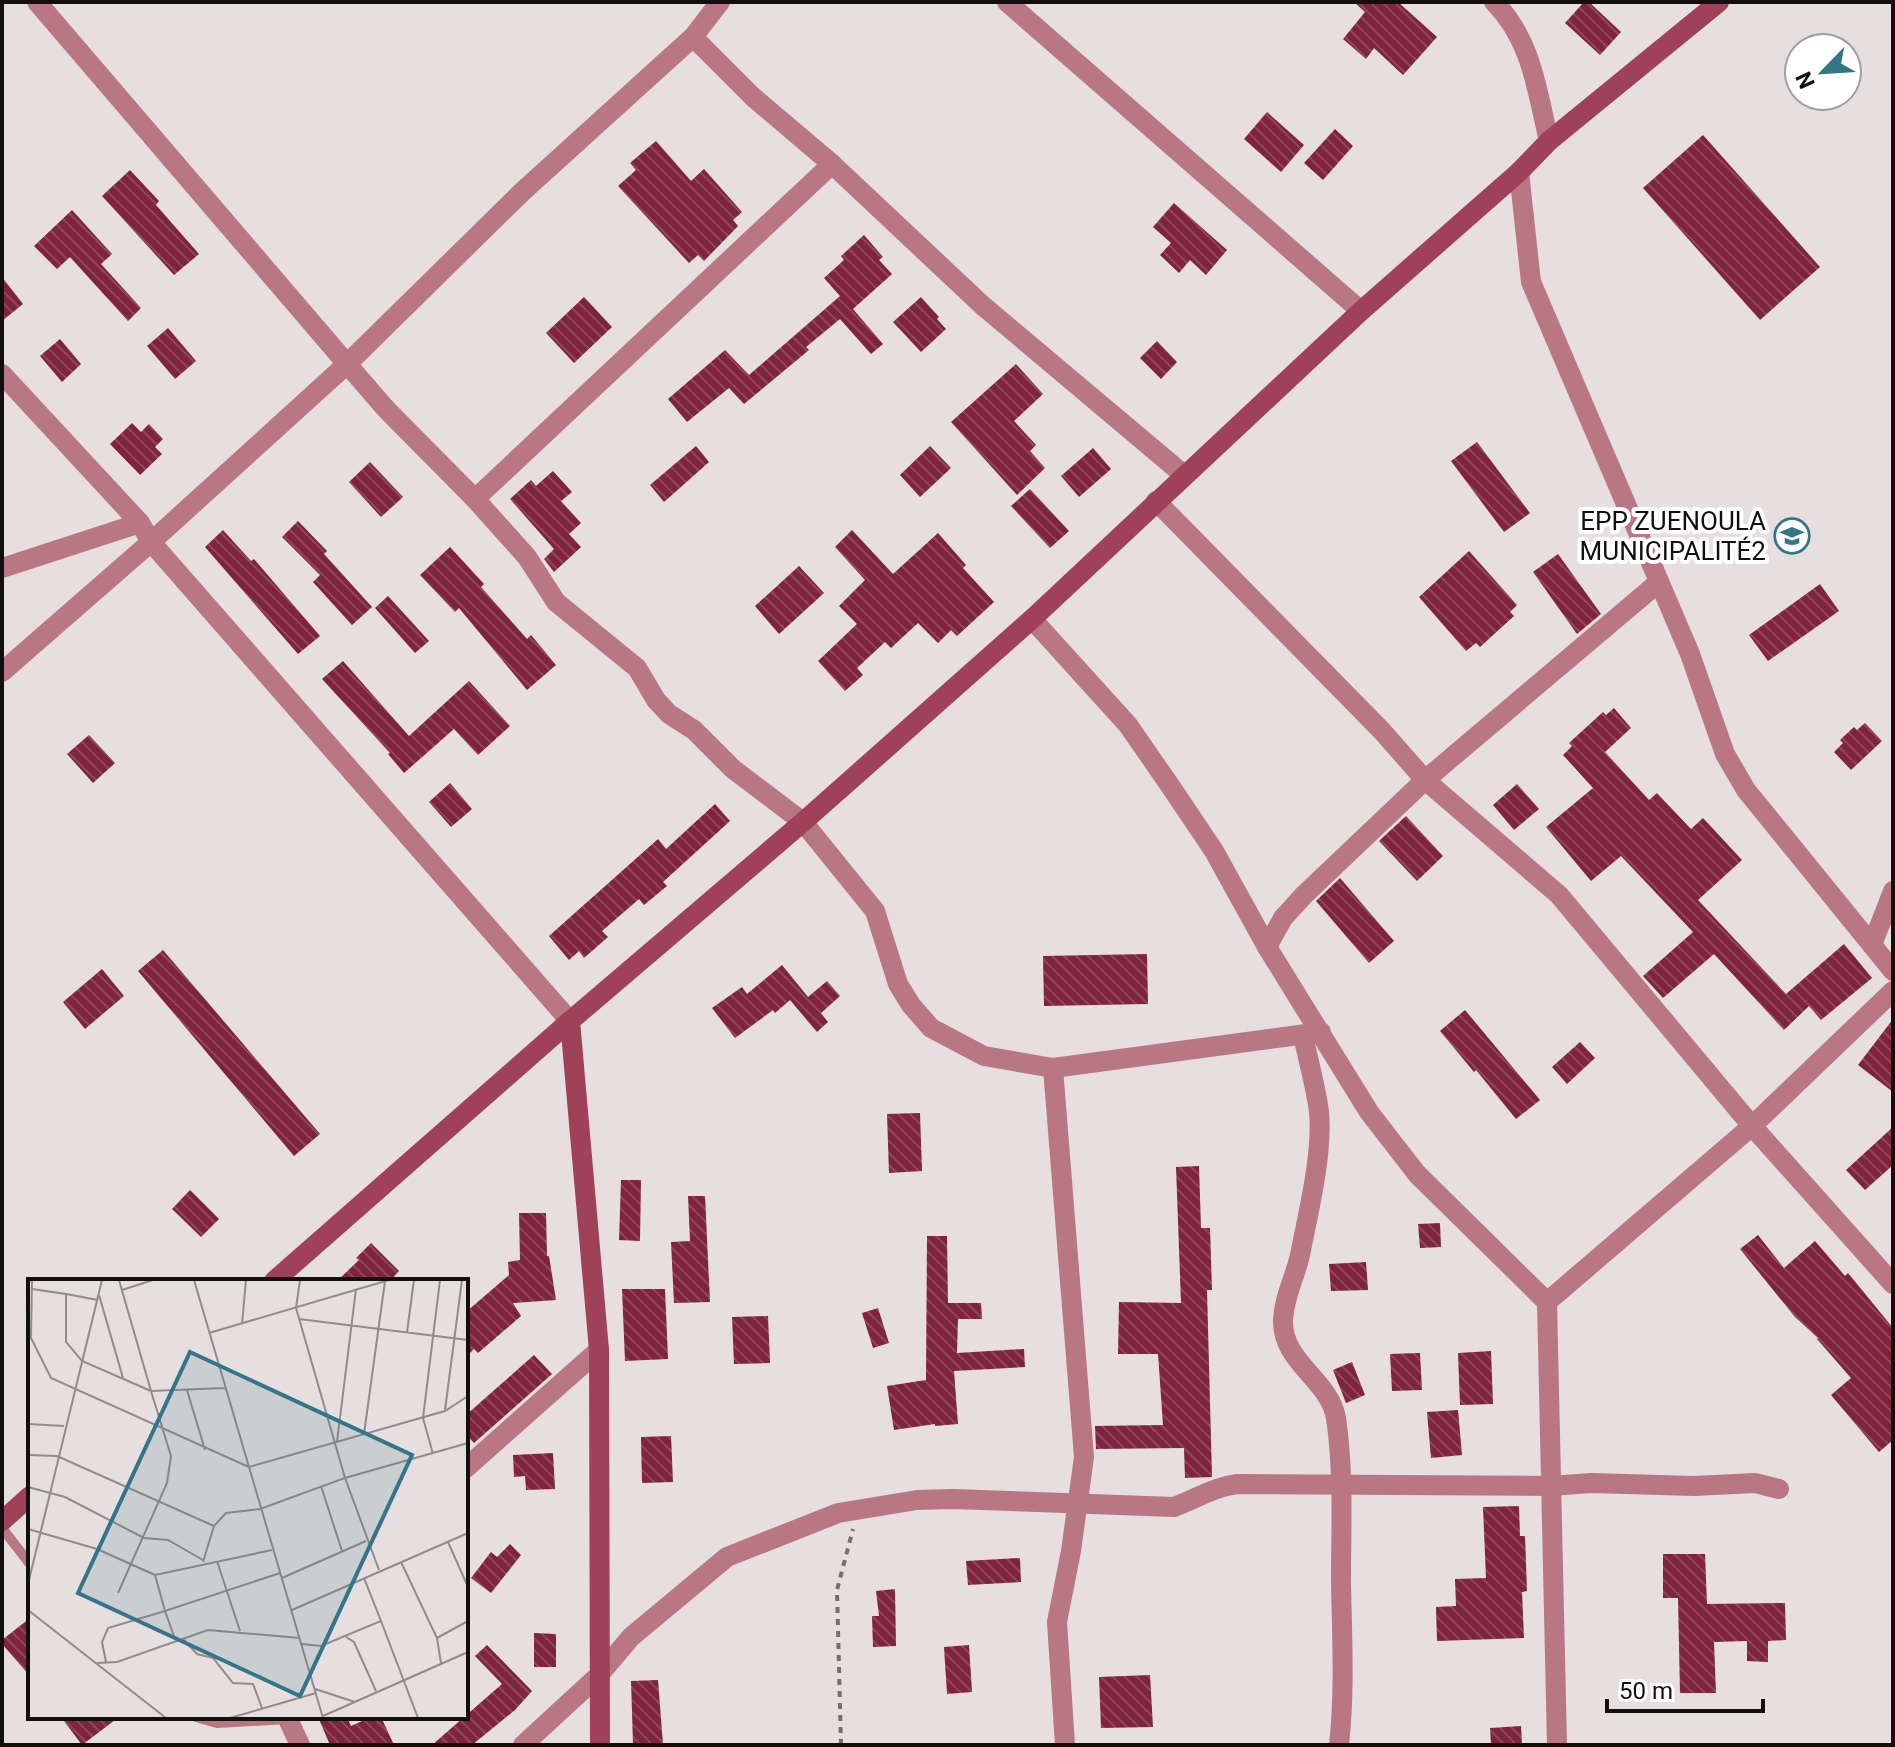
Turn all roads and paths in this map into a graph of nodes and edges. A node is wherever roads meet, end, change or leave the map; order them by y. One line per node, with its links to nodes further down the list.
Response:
1 (37, 2): 11 (street)
2 (720, 2): 6 (street)
3 (1007, 2): 10 (street)
4 (1494, 2): 7 (street)
5 (1719, 2): 7 (street)
6 (693, 37): 8 (street); 11 (street)
7 (1549, 141): 9 (street)
8 (832, 164): 13 (street); 14 (street)
9 (1519, 172): 10 (street); 19 (street)
10 (1361, 311): 13 (street)
11 (347, 364): 14 (street); 17 (street)
12 (4, 378): 16 (street)
13 (1184, 475): 15 (street)
14 (475, 499): 23 (street)
15 (1156, 501): 20 (street); 22 (street)
16 (140, 523): 17 (street); 18 (street)
17 (151, 542): 21 (street); 29 (street)
18 (2, 568)
19 (1659, 582): 22 (street); 25 (street)
20 (1032, 619): 23 (street); 26 (street)
21 (2, 672)
22 (1425, 780): 26 (street); 32 (street)
23 (803, 822): 29 (street); 31 (street)
24 (1893, 891): 25 (street)
25 (1872, 945): 27 (street)
26 (1267, 947): 30 (street)
27 (1893, 971)
28 (1893, 991): 32 (street)
29 (570, 1021): 33 (street); 36 (street)
30 (1312, 1033): 31 (street); 35 (street); 38 (street)
31 (1053, 1068): 42 (street)
32 (1752, 1126): 34 (street); 35 (street)
33 (276, 1279)
34 (1893, 1284)
35 (1547, 1302): 39 (street)
36 (599, 1350): 37 (street); 47 (street)
37 (468, 1466)
38 (1341, 1485): 39 (street); 42 (street); 56 (street)
39 (1551, 1486): 40 (street); 57 (street)
40 (1779, 1489)
41 (28, 1498): 44 (street)
42 (1078, 1503): 43 (street); 55 (street)
43 (858, 1510): 47 (street); 54 (path)
44 (2, 1521)
45 (2, 1528): 46 (lane)
46 (28, 1561)
47 (598, 1676): 52 (street); 53 (street)
48 (203, 1719): 49 (lane)
49 (273, 1719)
50 (287, 1719): 51 (street)
51 (300, 1745)
52 (523, 1745)
53 (600, 1745)
54 (841, 1745)
55 (1065, 1745)
56 (1339, 1745)
57 (1557, 1745)

